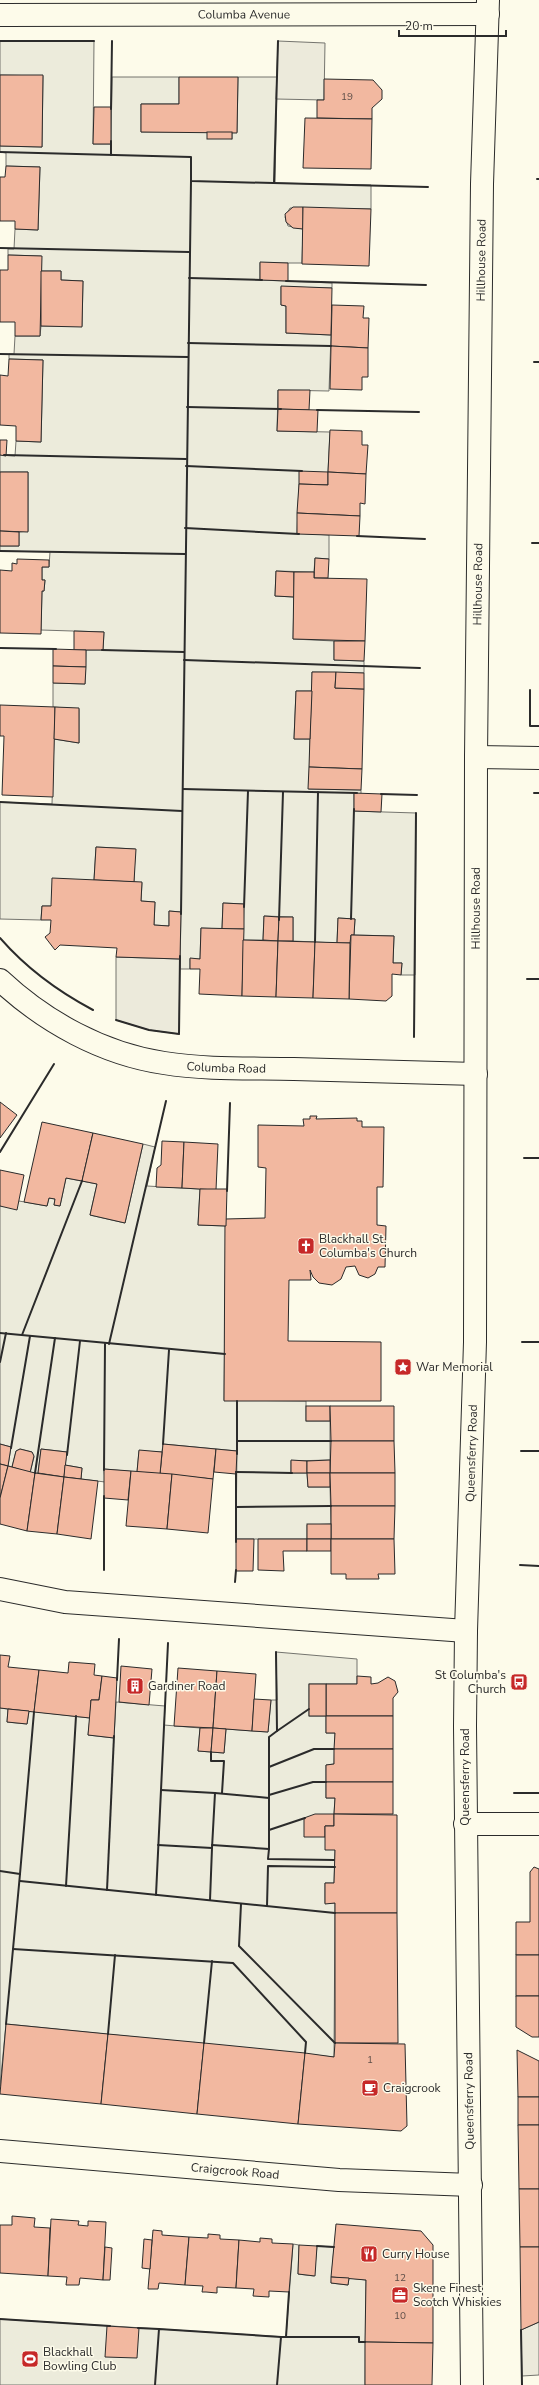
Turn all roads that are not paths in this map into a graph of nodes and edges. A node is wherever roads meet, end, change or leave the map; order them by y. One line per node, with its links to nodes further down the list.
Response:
1 (488, 7): 2 (main road, Columba Avenue); 3 (main road, Hillhouse Road)
2 (0, 15)
3 (476, 757): 4 (main road); 6 (main road, Hillhouse Road)
4 (539, 758)
5 (0, 980): 6 (main road, Columba Road)
6 (476, 1074): 7 (main road, Hillhouse Road)
7 (476, 1168): 9 (main road, Queensferry Road)
8 (0, 1589): 9 (main road)
9 (466, 1631): 10 (main road, Queensferry Road)
10 (464, 1824): 11 (main road); 13 (main road, Queensferry Road)
11 (539, 1824)
12 (0, 2151): 13 (main road, Craigcrook Road)
13 (471, 2185): 14 (main road, Queensferry Road)
14 (472, 2385)

